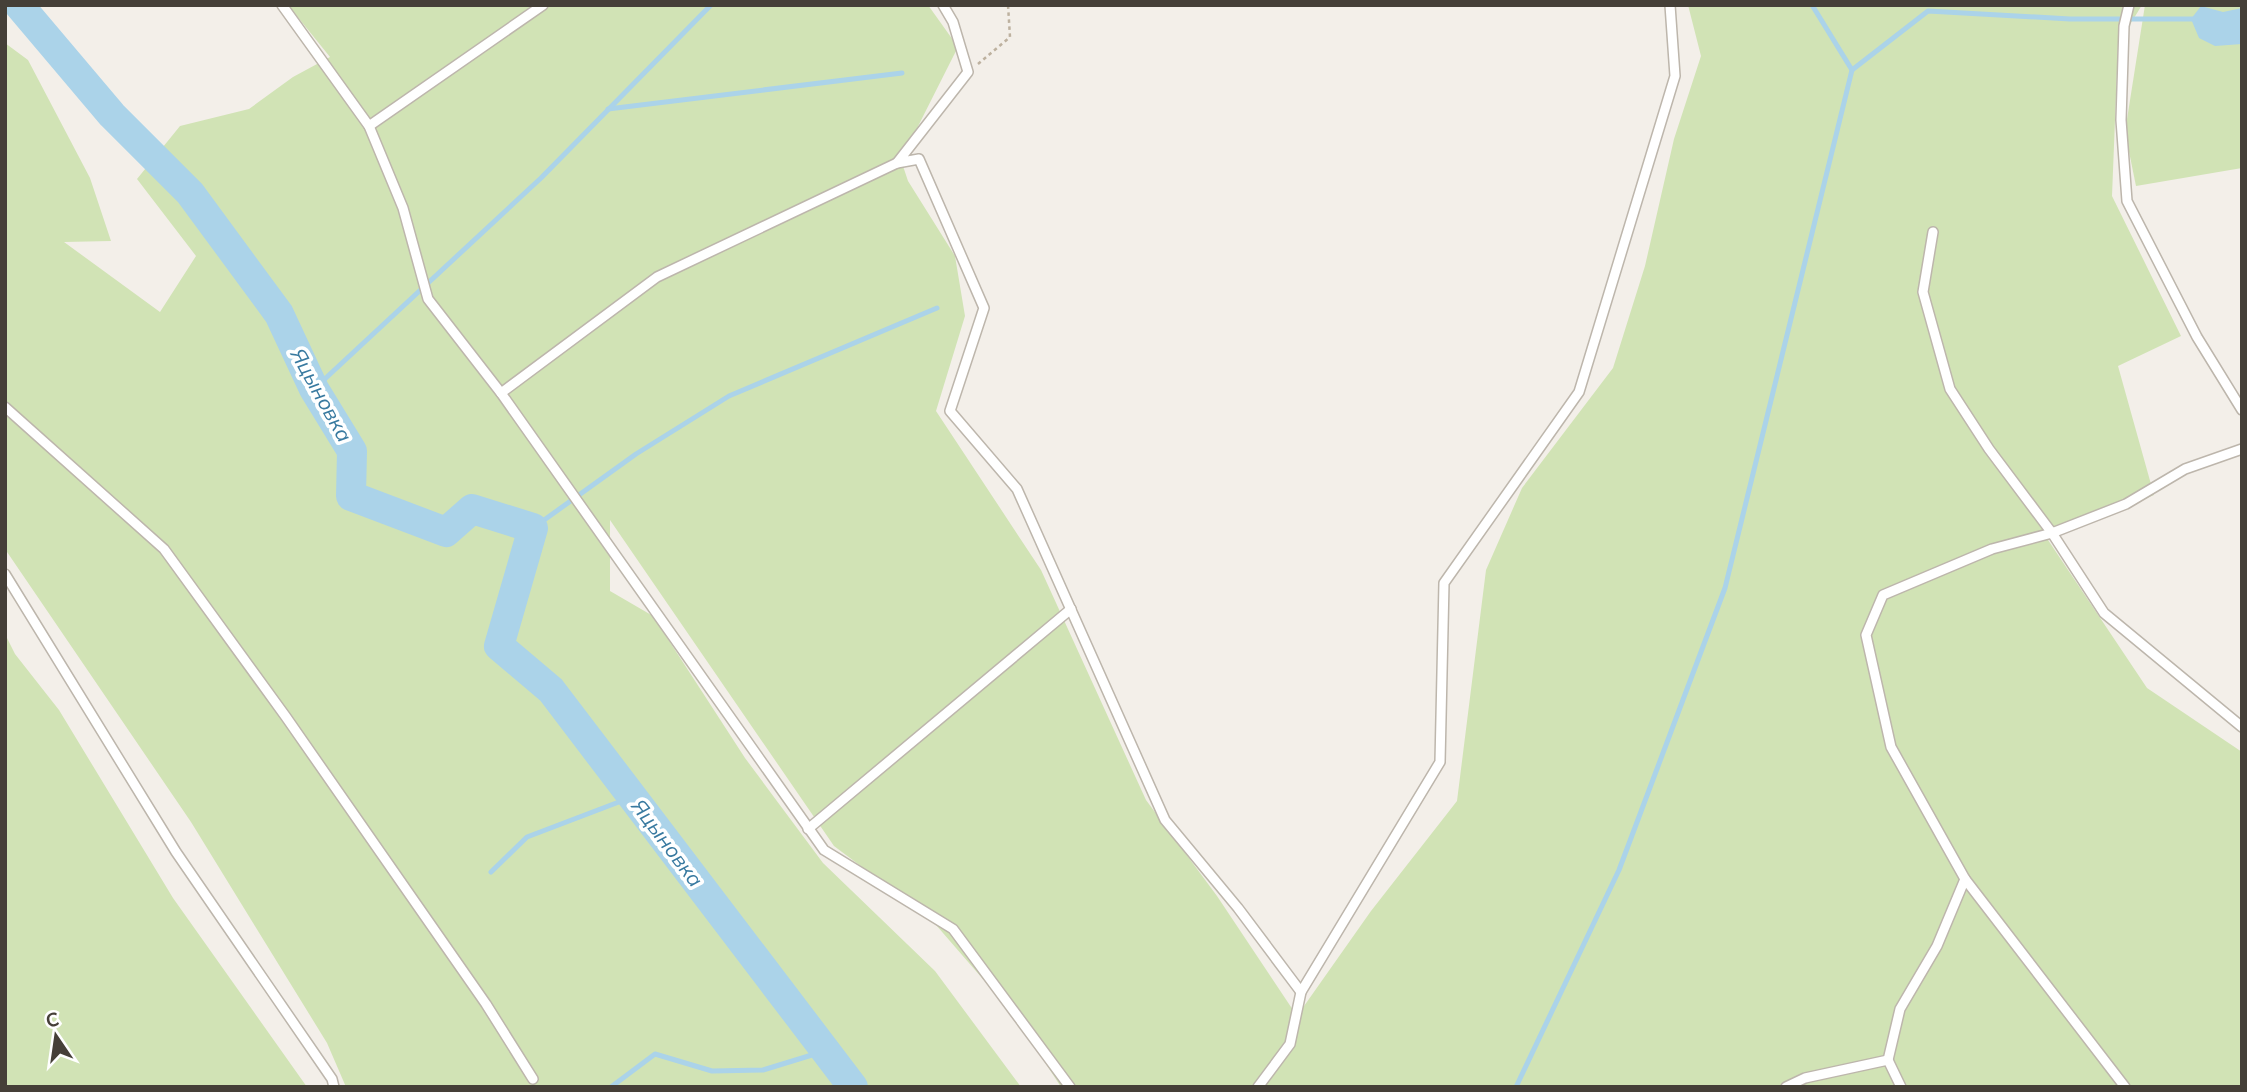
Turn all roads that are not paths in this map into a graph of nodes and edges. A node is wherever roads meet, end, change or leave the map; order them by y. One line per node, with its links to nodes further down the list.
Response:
1 (543, 5): 6 (lane)
2 (943, 5): 7 (lane)
3 (1670, 5): 19 (lane)
4 (2129, 5): 11 (lane)
5 (288, 7): 6 (lane)
6 (369, 126): 9 (lane)
7 (897, 163): 9 (lane); 15 (lane)
8 (1933, 232): 13 (lane)
9 (501, 393): 17 (lane)
10 (5, 407): 21 (lane)
11 (2242, 410)
12 (2242, 449): 13 (lane)
13 (2052, 533): 16 (lane); 18 (lane)
14 (5, 574): 22 (lane)
15 (1071, 609): 17 (lane); 19 (lane)
16 (2242, 727)
17 (808, 829): 23 (lane)
18 (1965, 879): 20 (lane); 27 (lane)
19 (1300, 992): 24 (lane)
20 (1888, 1060): 25 (lane); 26 (lane)
21 (533, 1079)
22 (334, 1087)
23 (1070, 1087)
24 (1258, 1087)
25 (1786, 1087)
26 (1901, 1087)
27 (2125, 1087)

